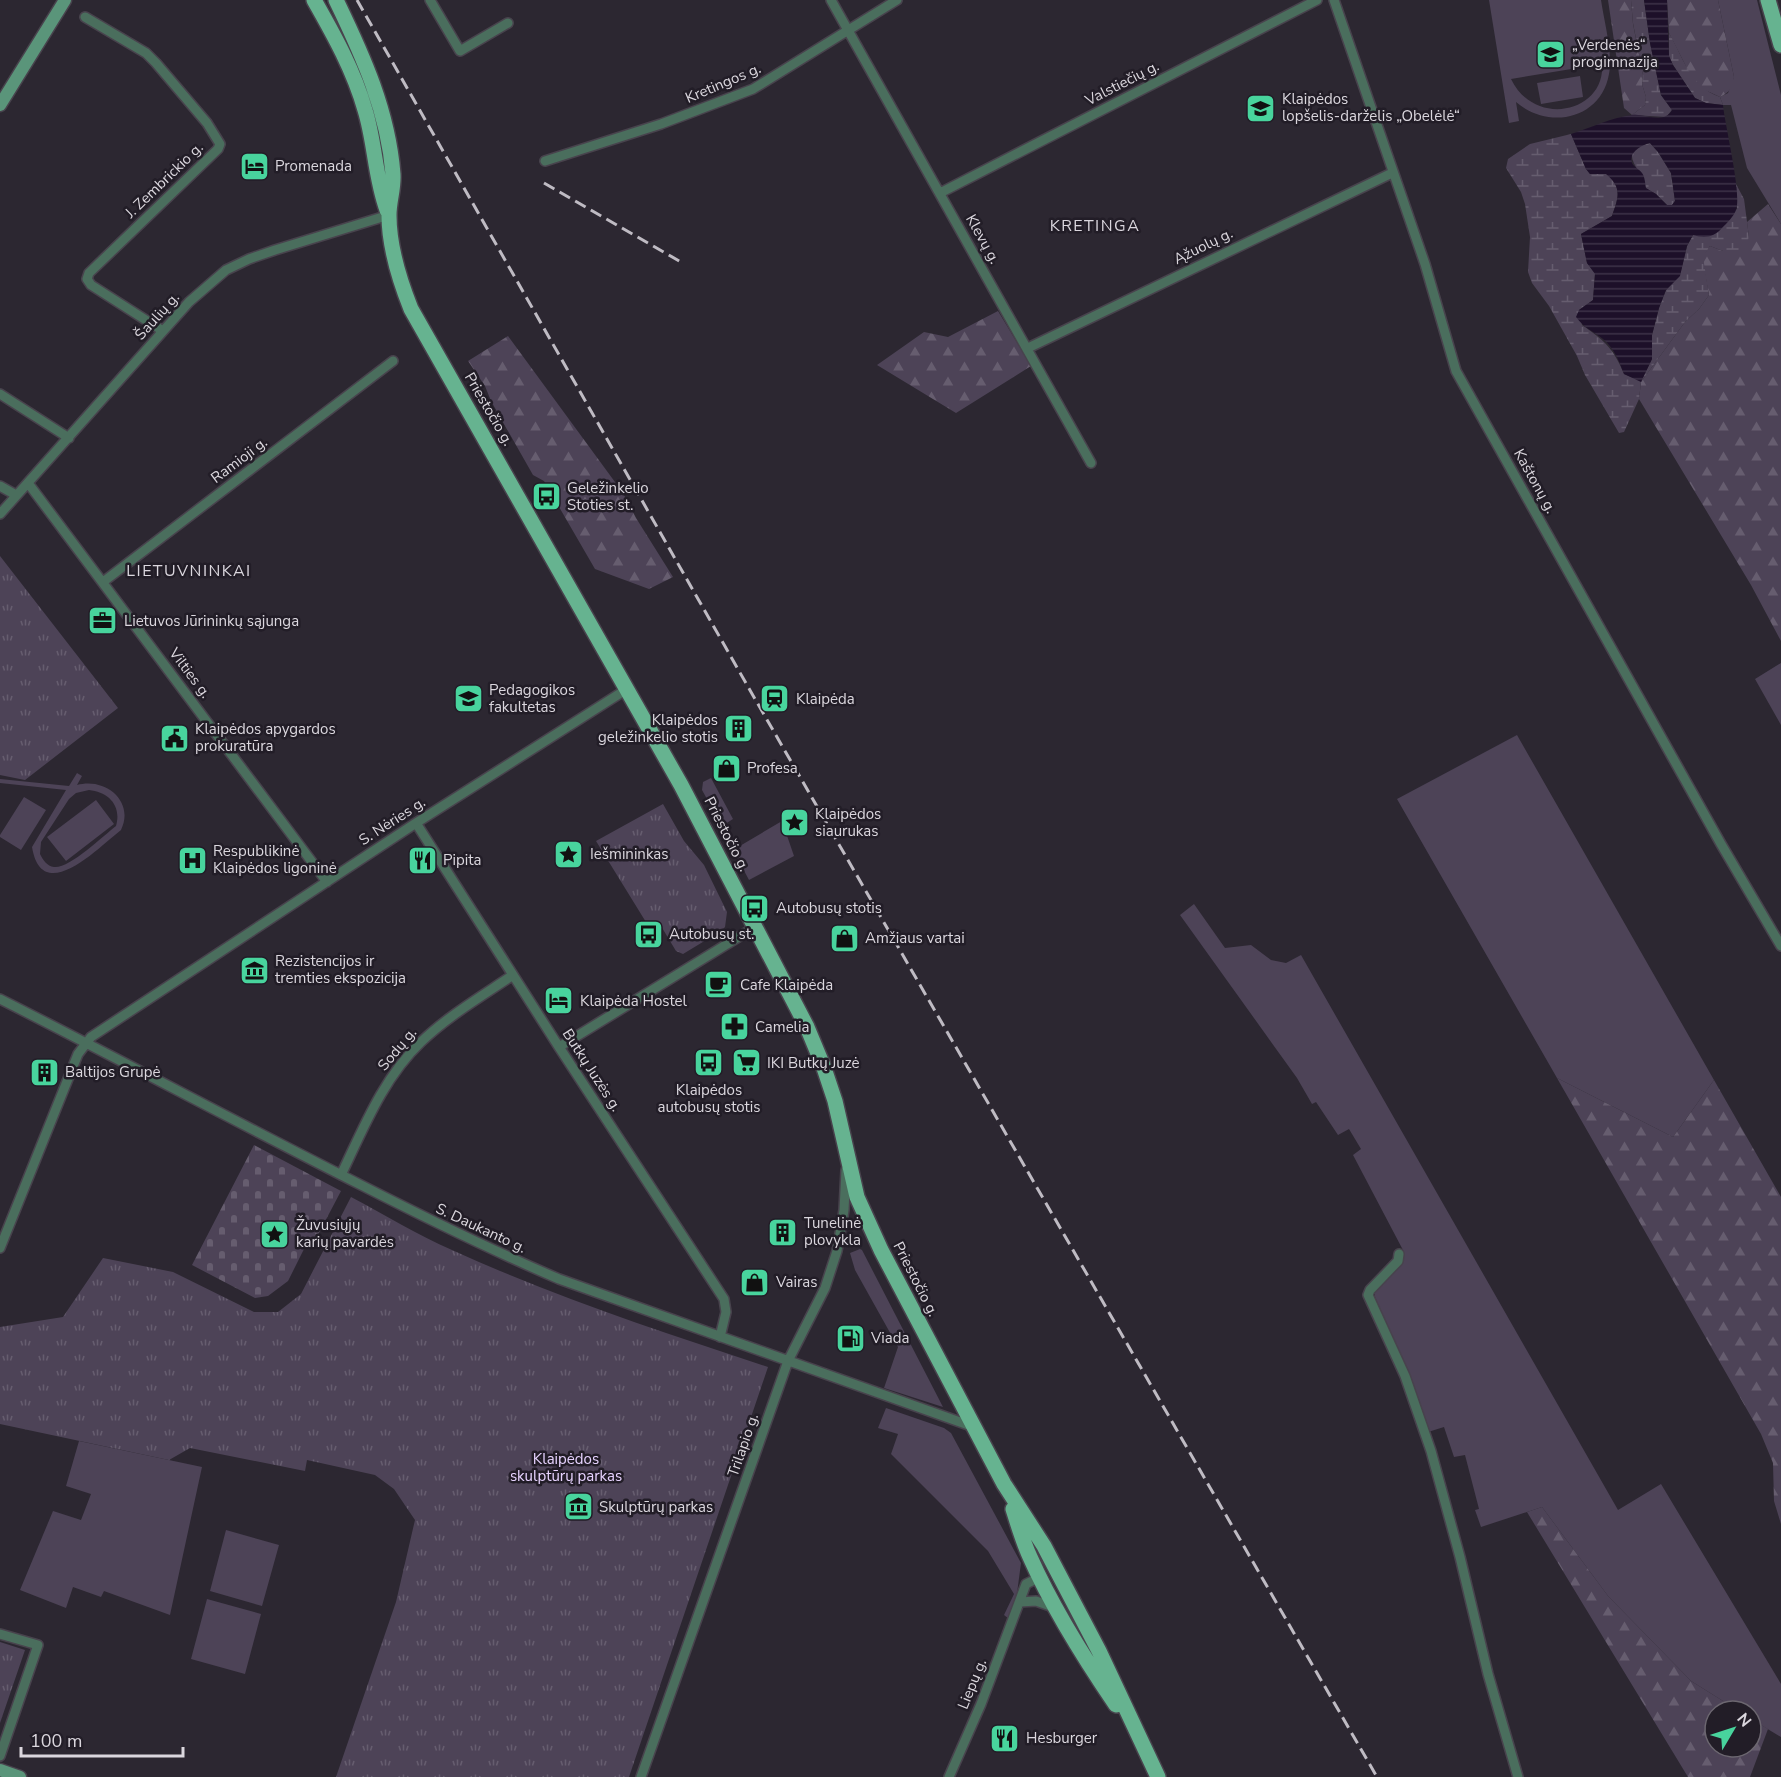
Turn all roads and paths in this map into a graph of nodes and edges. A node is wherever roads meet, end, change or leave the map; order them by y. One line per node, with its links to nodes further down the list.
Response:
1 (62, 0): 14 (main road)
2 (314, 0): 18 (main road)
3 (336, 0): 18 (main road)
4 (430, 0): 11 (street)
5 (831, 0): 12 (street, Klevų g.)
6 (897, 0): 12 (street, Kretingos g.)
7 (1317, 0): 17 (street, Valstiečių g.)
8 (1335, 0): 16 (street, Kaštonų g.)
9 (1768, 0): 13 (main road)
10 (85, 17): 19 (street, J. Zembrickio g.)
11 (508, 23)
12 (849, 30): 15 (street, Kretingos g.); 17 (street, Klevų g.)
13 (1781, 45)
14 (0, 105)
15 (545, 161)
16 (1392, 173): 20 (street, Ąžuolų g.); 34 (street, Kaštonų g.)
17 (940, 193): 20 (street, Klevų g.)
18 (389, 215): 19 (street, Šaulių g.); 30 (main road, Priestočio g.)
19 (163, 331): 23 (street, Šaulių g.)
20 (1028, 348): 24 (street, Klevų g.)
21 (393, 361): 29 (street, Ramioji g.)
22 (0, 394): 23 (street)
23 (69, 438): 25 (street, Šaulių g.)
24 (1091, 463)
25 (28, 483): 27 (street, Šaulių g.); 29 (street, Vilties g.)
26 (0, 486): 27 (street)
27 (16, 495): 28 (street, Šaulių g.)
28 (0, 514)
29 (103, 582): 32 (street, Vilties g.)
30 (627, 689): 31 (street, S. Nėries g.); 33 (main road, Priestočio g.)
31 (416, 823): 32 (street, S. Nėries g.); 35 (street, Butkų Juzės g.)
32 (327, 882): 37 (street, S. Nėries g.)
33 (755, 927): 38 (street); 39 (main road, Priestočio g.)
34 (1781, 946)
35 (513, 975): 38 (street, Butkų Juzės g.); 40 (street, Sodų g.)
36 (0, 999): 37 (street, S. Daukanto g.)
37 (85, 1042): 40 (street, S. Daukanto g.); 41 (street)
38 (559, 1047): 43 (street, Butkų Juzės g.)
39 (847, 1156): 44 (street, Trilapio g.); 45 (main road, Priestočio g.)
40 (341, 1175): 43 (street, S. Daukanto g.)
41 (0, 1248)
42 (1399, 1254): 59 (street)
43 (720, 1337): 44 (street, S. Daukanto g.)
44 (788, 1361): 45 (street, S. Daukanto g.); 56 (street, Trilapio g.)
45 (974, 1427): 46 (main road, Priestočio g.)
46 (1004, 1484): 47 (main road, Priestočio g.); 48 (main road, Priestočio g.)
47 (1056, 1569): 48 (main road); 52 (main road, Priestočio g.)
48 (1040, 1576): 49 (street, Liepų g.); 50 (main road, Priestočio g.)
49 (1020, 1602): 50 (street); 57 (street, Liepų g.)
50 (1056, 1608): 52 (main road, Priestočio g.)
51 (0, 1634): 53 (street)
52 (1140, 1740): 58 (main road, Priestočio g.)
53 (0, 1756)
54 (0, 1770): 55 (main road)
55 (20, 1777)
56 (640, 1777)
57 (949, 1777)
58 (1158, 1777)
59 (1518, 1777)

